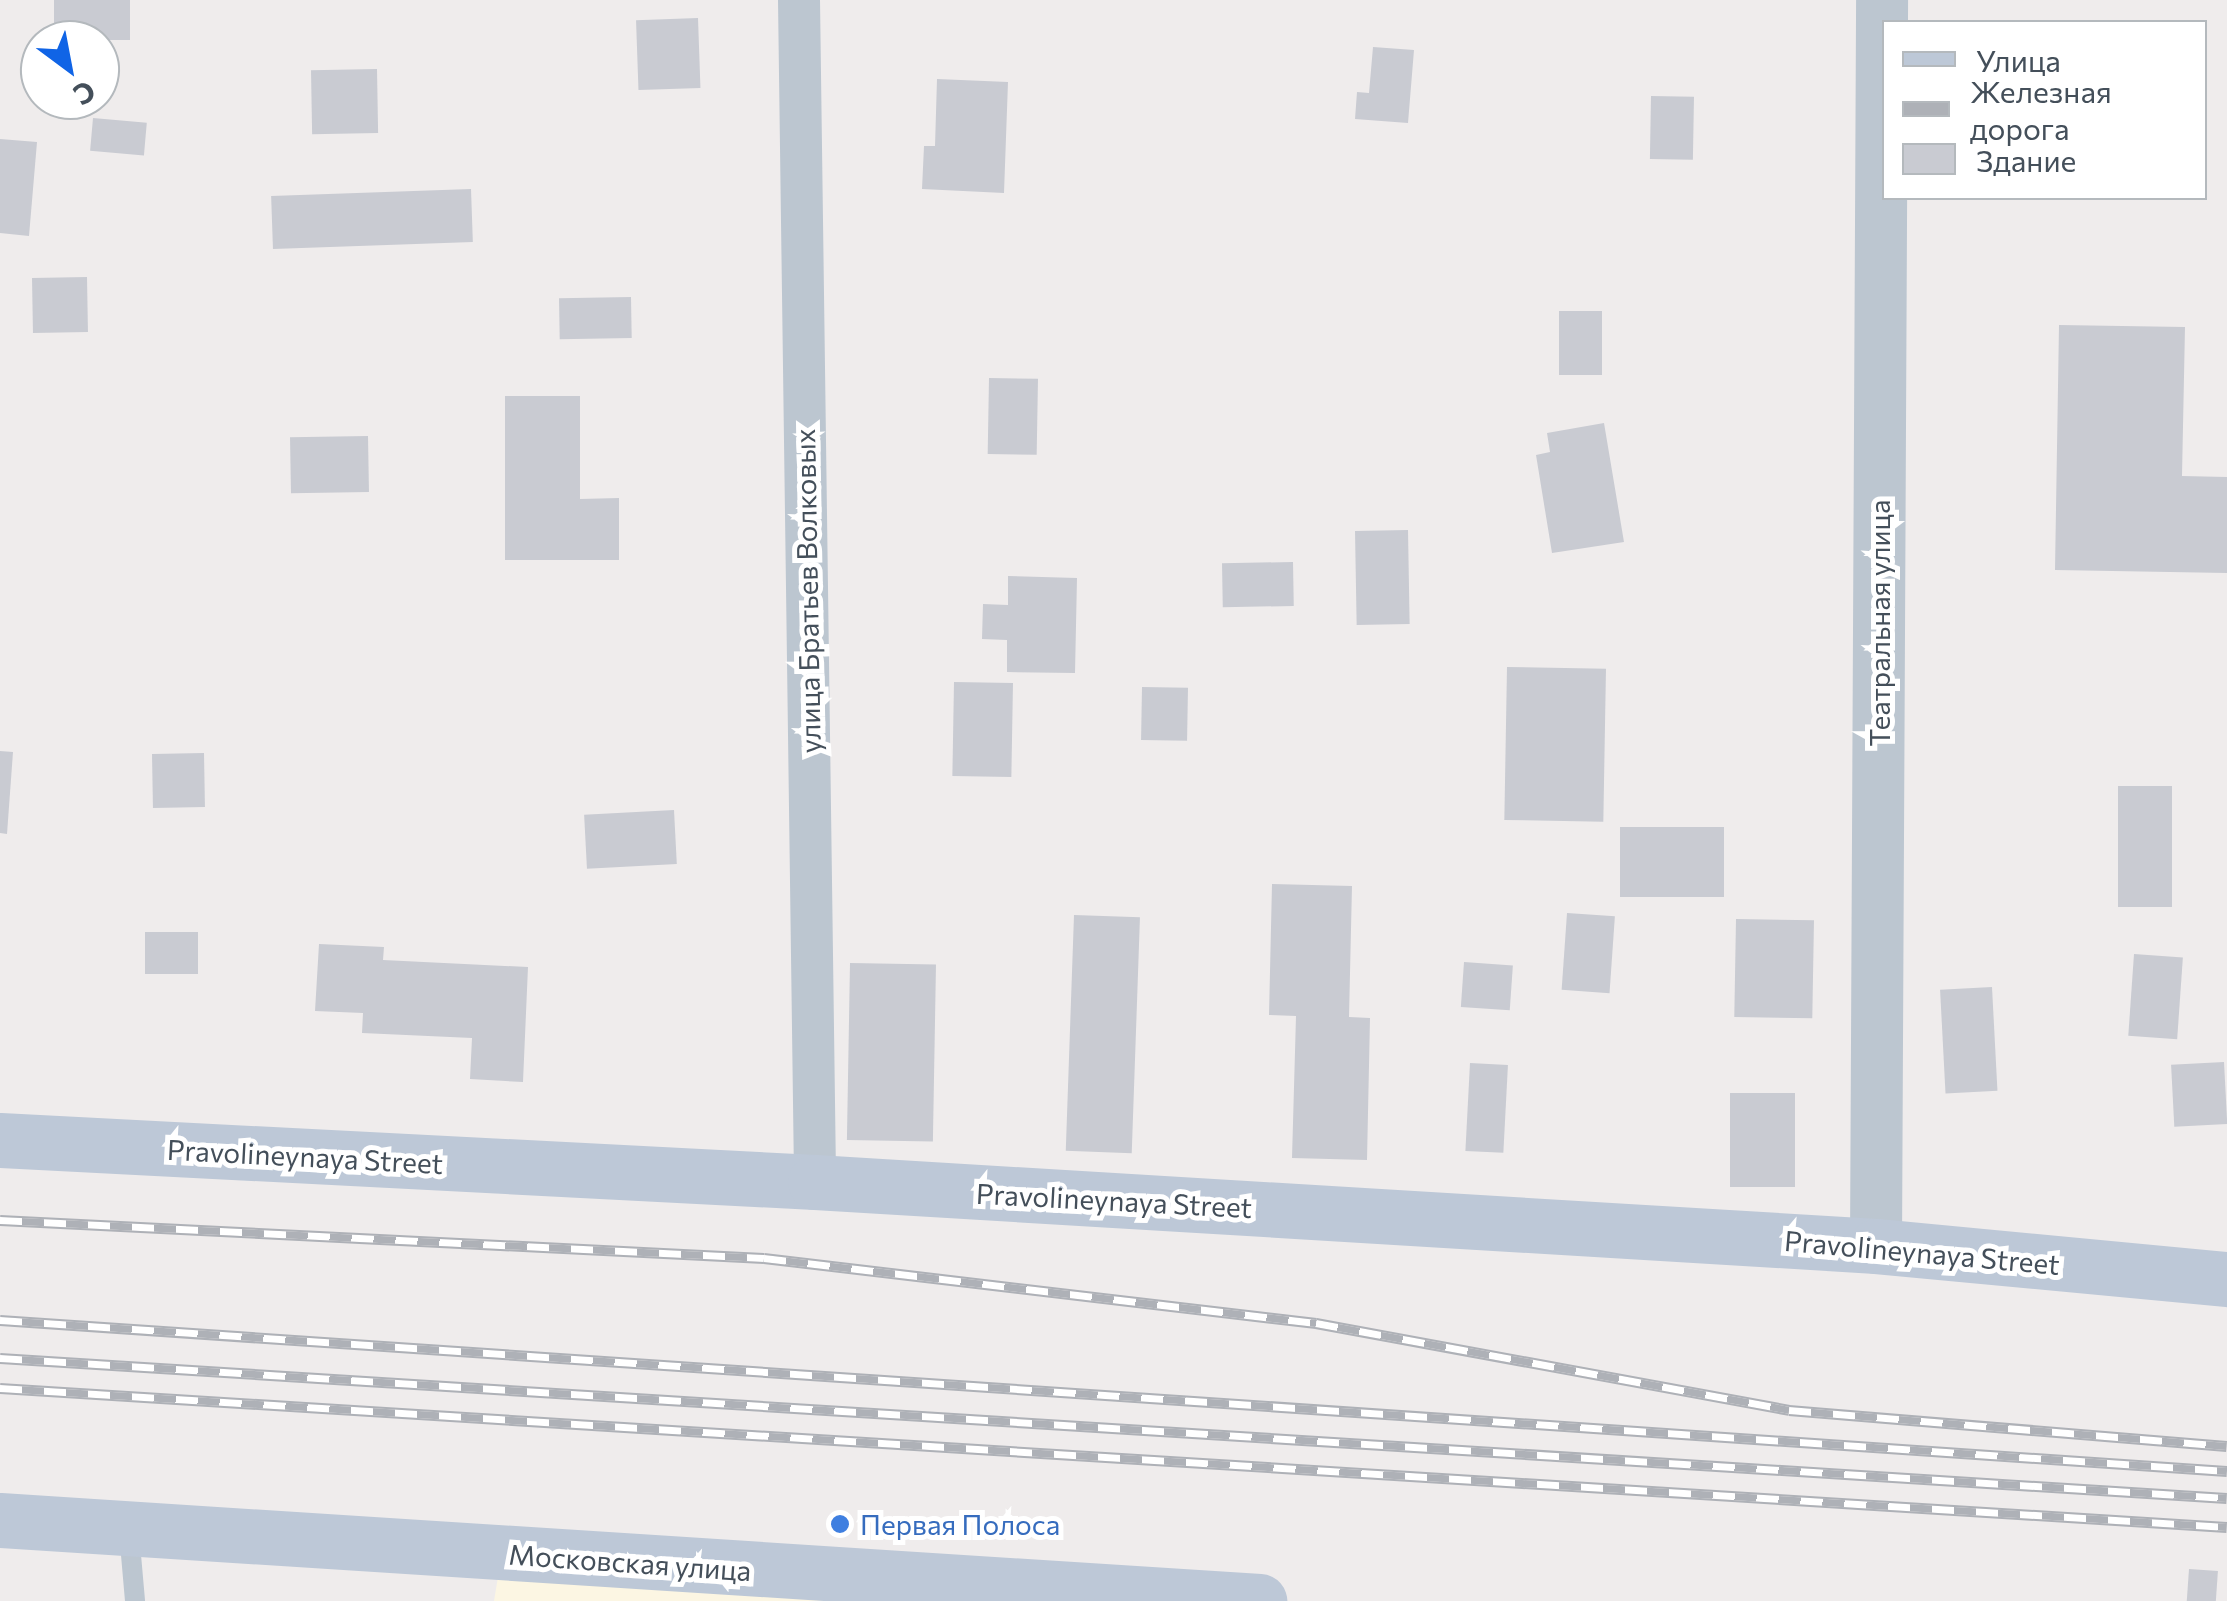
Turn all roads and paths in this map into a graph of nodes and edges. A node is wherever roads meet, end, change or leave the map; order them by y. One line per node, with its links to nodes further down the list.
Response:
1 (799, 0): 4 (street, улица Братьев Волковых)
2 (1882, 0): 5 (street, Театральная улица)
3 (0, 1140): 4 (main road, Pravolineynaya Street)
4 (815, 1182): 5 (main road, Pravolineynaya Street)
5 (1876, 1246): 6 (main road, Pravolineynaya Street)
6 (2227, 1279)
7 (0, 1520): 8 (main road, Московская улица)
8 (128, 1530): 9 (main road, Московская улица); 10 (lane)
9 (1067, 1595): 11 (main road, Московская улица)
10 (135, 1601)
11 (1259, 1601)

